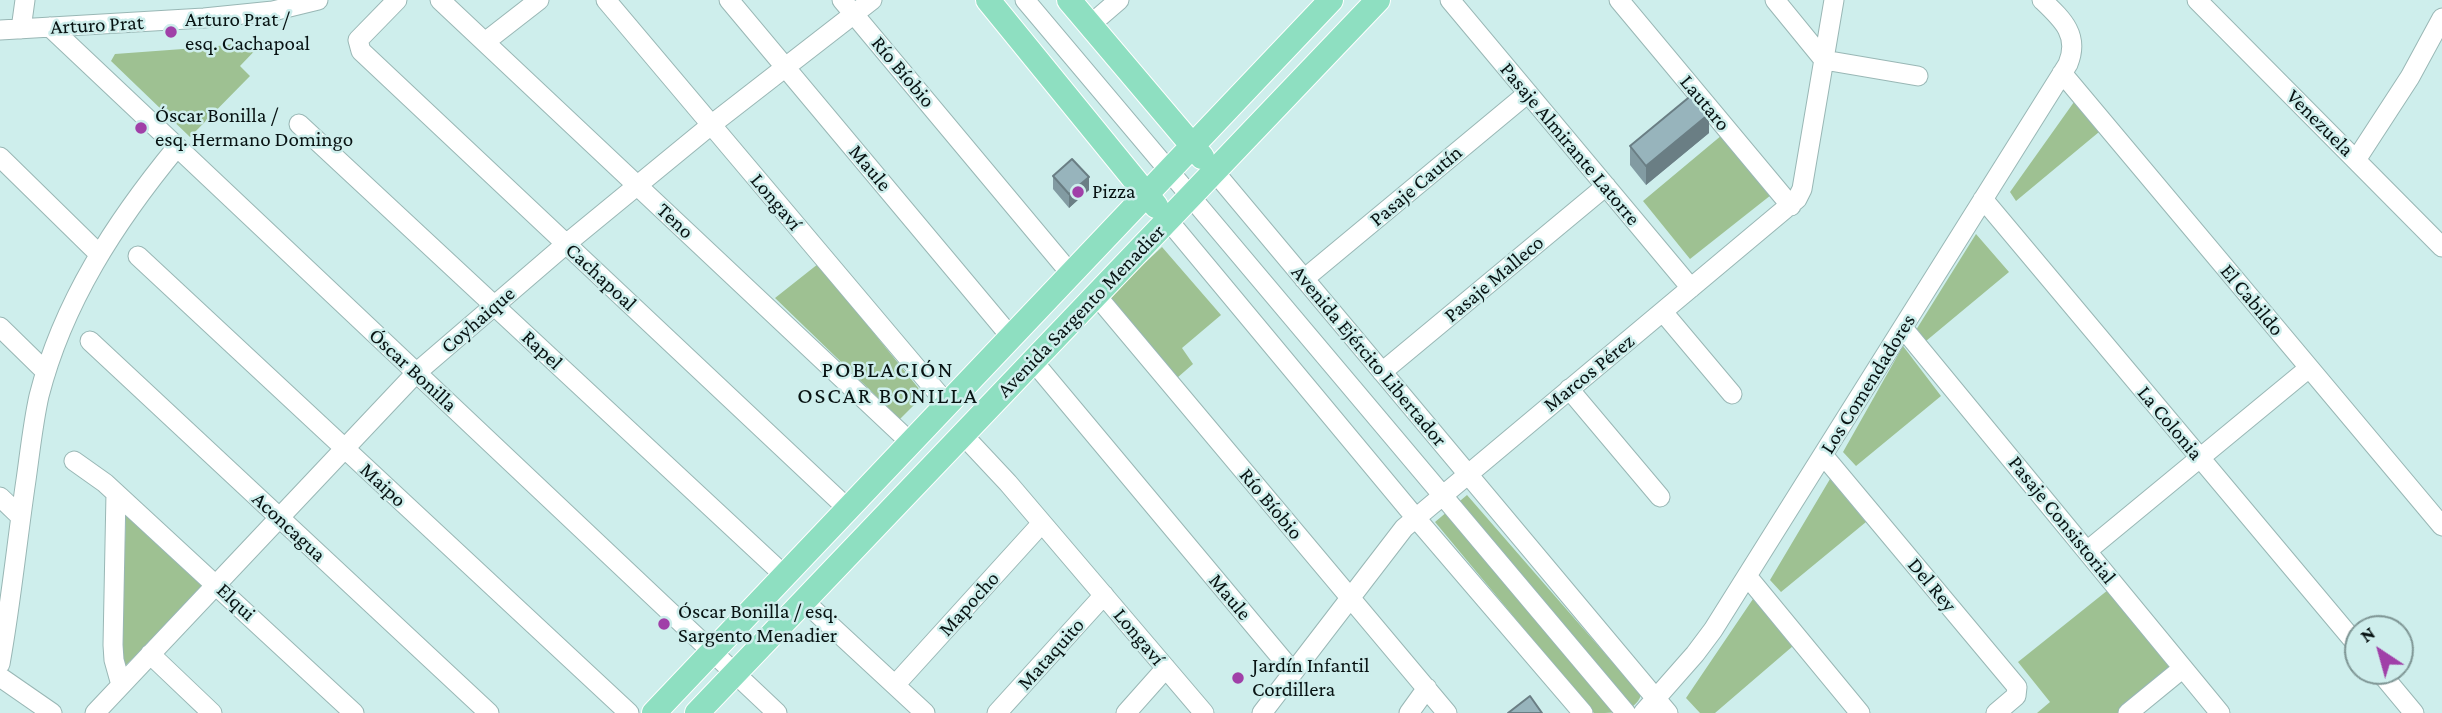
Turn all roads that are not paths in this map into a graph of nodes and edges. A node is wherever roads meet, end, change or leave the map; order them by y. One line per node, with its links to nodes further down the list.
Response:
1 (24, 0): 26 (street)
2 (318, 0): 21 (street, Arturo Prat)
3 (397, 0): 49 (street, Cachapoal)
4 (440, 0): 28 (street, Teno)
5 (539, 0): 28 (street)
6 (606, 0): 35 (street, Longaví)
7 (729, 0): 30 (street, Maule)
8 (872, 0): 22 (street, Coyhaique)
9 (988, 0): 44 (main road)
10 (1025, 0): 40 (street)
11 (1069, 0): 24 (main road, Avenida Ejército Libertador)
12 (1119, 0): 24 (street)
13 (1331, 0): 36 (main road, Avenida Sargento Menadier)
14 (1378, 0): 41 (main road, Avenida Sargento Menadier)
15 (1450, 0): 33 (street, Pasaje Almirante Latorre)
16 (1619, 0): 47 (street, Lautaro)
17 (1775, 0): 29 (street)
18 (1834, 0): 29 (street, Marcos Pérez)
19 (2042, 0): 31 (street, Los Comendadores)
20 (2197, 0): 39 (street, Venezuela)
21 (246, 6): 25 (street, Arturo Prat)
22 (848, 7): 30 (street, Coyhaique); 53 (street, Río Bíobio)
23 (2442, 19): 39 (street)
24 (1090, 25): 36 (main road, Avenida Ejército Libertador)
25 (50, 27): 26 (street, Arturo Prat); 37 (street, Óscar Bonilla)
26 (21, 29): 27 (street, Arturo Prat)
27 (0, 30)
28 (485, 42): 42 (street, Teno)
29 (1824, 60): 32 (street); 47 (street, Marcos Pérez)
30 (786, 67): 35 (street, Coyhaique); 61 (street, Maule)
31 (2062, 73): 46 (street, Los Comendadores); 64 (street, El Cabildo)
32 (1918, 76)
33 (1528, 93): 43 (street, Pasaje Almirante Latorre); 54 (street, Pasaje Cautín)
34 (299, 124): 57 (street, Rapel)
35 (711, 125): 42 (street, Coyhaique); 70 (street, Longaví)
36 (1192, 146): 40 (main road, Avenida Sargento Menadier); 41 (main road, Avenida Ejército Libertador)
37 (177, 148): 51 (street); 67 (street, Óscar Bonilla)
38 (0, 157): 51 (street)
39 (2356, 160): 50 (street, Venezuela)
40 (1169, 170): 44 (main road, Avenida Sargento Menadier); 45 (street)
41 (1214, 172): 45 (main road, Avenida Sargento Menadier); 54 (street, Avenida Ejército Libertador)
42 (638, 186): 49 (street, Coyhaique); 72 (street, Teno)
43 (1606, 186): 55 (street, Pasaje Almirante Latorre); 66 (street, Pasaje Malleco)
44 (1146, 194): 48 (main road); 53 (main road, Avenida Sargento Menadier)
45 (1191, 196): 48 (main road, Avenida Sargento Menadier); 79 (street)
46 (1983, 199): 60 (street, Los Comendadores); 75 (street, La Colonia)
47 (1791, 205): 55 (street, Marcos Pérez)
48 (1168, 220): 56 (main road, Avenida Sargento Menadier); 85 (street)
49 (566, 244): 57 (street, Coyhaique); 82 (street, Cachapoal)
50 (2442, 247)
51 (99, 254): 65 (street)
52 (138, 256): 73 (street, Maipo)
53 (1071, 274): 61 (main road, Avenida Sargento Menadier)
54 (1304, 279): 66 (street, Avenida Ejército Libertador)
55 (1691, 288): 58 (street, Marcos Pérez)
56 (1096, 295): 63 (main road, Avenida Sargento Menadier); 93 (street, Río Bíobio)
57 (494, 305): 67 (street, Coyhaique); 89 (street, Rapel)
58 (1662, 312): 68 (street, Marcos Pérez); 69 (street)
59 (0, 327): 65 (street)
60 (1903, 328): 74 (street, Los Comendadores); 88 (street, Pasaje Consistorial)
61 (1011, 337): 70 (main road, Avenida Sargento Menadier)
62 (90, 341): 84 (street, Aconcagua)
63 (1033, 361): 71 (main road, Avenida Sargento Menadier); 101 (street, Maule)
64 (2309, 368): 75 (street); 87 (street, El Cabildo)
65 (46, 372): 83 (street)
66 (1382, 372): 77 (street, Avenida Ejército Libertador)
67 (416, 373): 73 (street, Coyhaique); 96 (street, Óscar Bonilla)
68 (1569, 389): 77 (street, Marcos Pérez); 81 (street)
69 (1732, 394)
70 (947, 404): 72 (main road, Avenida Sargento Menadier)
71 (962, 435): 86 (street, Longaví); 94 (main road, Avenida Sargento Menadier)
72 (910, 442): 82 (main road, Avenida Sargento Menadier)
73 (344, 447): 84 (street, Coyhaique); 114 (street, Maipo)
74 (1823, 455): 90 (street, Los Comendadores); 128 (street, Del Rey)
75 (2200, 458): 88 (street); 95 (street, La Colonia)
76 (74, 461): 78 (street, Elqui)
77 (1467, 473): 79 (street, Marcos Pérez); 108 (street, Avenida Ejército Libertador)
78 (116, 493): 91 (street, Elqui); 104 (street)
79 (1442, 495): 85 (street, Marcos Pérez); 126 (street)
80 (0, 497): 83 (street)
81 (1660, 497)
82 (848, 508): 89 (main road, Avenida Sargento Menadier)
83 (21, 517): 98 (street)
84 (278, 517): 91 (street, Coyhaique); 113 (street, Aconcagua)
85 (1415, 517): 93 (street, Marcos Pérez); 125 (street)
86 (1042, 523): 92 (street, Longaví); 105 (street, Mapocho)
87 (2442, 526)
88 (2087, 551): 100 (street, Pasaje Consistorial)
89 (784, 575): 96 (main road, Avenida Sargento Menadier)
90 (1747, 576): 108 (street, Los Comendadores); 127 (street)
91 (216, 584): 97 (street, Coyhaique); 112 (street, Elqui)
92 (1104, 595): 99 (street, Longaví); 119 (street, Mataquito)
93 (1350, 598): 101 (street, Marcos Pérez); 107 (street, Río Bíobio)
94 (804, 601): 102 (main road, Avenida Sargento Menadier); 105 (street)
95 (2344, 629)
96 (711, 652): 102 (street, Óscar Bonilla); 115 (main road, Avenida Sargento Menadier)
97 (150, 654): 104 (street, Coyhaique); 111 (street)
98 (0, 664)
99 (1166, 668): 120 (street); 121 (street, Longaví)
100 (2183, 668): 129 (street); 130 (street, Pasaje Consistorial)
101 (1293, 672): 122 (street, Marcos Pérez)
102 (735, 673): 116 (main road, Avenida Sargento Menadier); 117 (street, Óscar Bonilla)
103 (0, 677): 109 (street)
104 (121, 685): 110 (street, Coyhaique)
105 (895, 685): 118 (street)
106 (2391, 685): 131 (street)
107 (1427, 688): 123 (street); 124 (street, Río Bíobio)
108 (1656, 709)
109 (52, 713)
110 (95, 713)
111 (212, 713)
112 (354, 713)
113 (489, 713)
114 (629, 713)
115 (653, 713)
116 (697, 713)
117 (777, 713)
118 (925, 713)
119 (997, 713)
120 (1126, 713)
121 (1205, 713)
122 (1262, 713)
123 (1409, 713)
124 (1447, 713)
125 (1583, 713)
126 (1626, 713)
127 (1860, 713)
128 (1996, 713)
129 (2128, 713)
130 (2220, 713)
131 (2414, 713)

